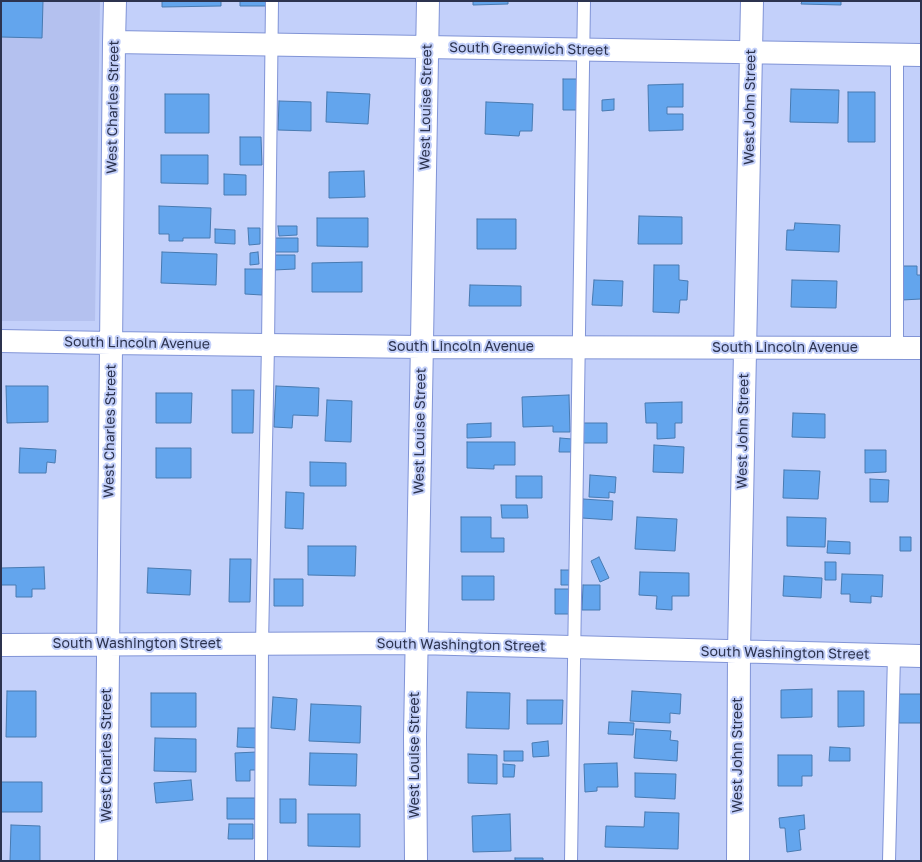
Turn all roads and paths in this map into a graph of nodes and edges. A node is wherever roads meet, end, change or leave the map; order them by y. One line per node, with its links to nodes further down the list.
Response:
1 (115, 1): 6 (street, West Charles Street)
2 (272, 1): 7 (lane)
3 (428, 1): 8 (street, West Louise Street)
4 (584, 1): 9 (lane)
5 (752, 1): 10 (street, West John Street)
6 (114, 42): 7 (street, South Greenwich Street); 14 (street, West Charles Street)
7 (272, 45): 8 (street, South Greenwich Street); 15 (lane)
8 (427, 47): 9 (street, South Greenwich Street); 16 (street, West Louise Street)
9 (583, 50): 10 (street, South Greenwich Street); 17 (lane)
10 (751, 52): 11 (street, South Greenwich Street); 18 (street, West John Street)
11 (897, 55): 12 (street, South Greenwich Street); 19 (lane)
12 (921, 55)
13 (1, 341): 14 (street, South Lincoln Avenue)
14 (111, 343): 15 (street, South Lincoln Avenue); 22 (street, West Charles Street)
15 (268, 345): 16 (street, South Lincoln Avenue); 23 (lane)
16 (421, 346): 17 (street, South Lincoln Avenue); 21 (street, West Louise Street)
17 (578, 347): 18 (street, South Lincoln Avenue); 25 (lane)
18 (744, 348): 19 (street, South Lincoln Avenue); 26 (street, West John Street)
19 (897, 348): 20 (street, South Lincoln Avenue)
20 (921, 348)
21 (416, 643): 23 (street, South Washington Street); 25 (street, South Washington Street); 31 (street, West Louise Street)
22 (108, 644): 23 (street, South Washington Street); 24 (street, South Washington Street); 29 (street, West Charles Street)
23 (262, 644): 30 (lane)
24 (1, 645)
25 (574, 647): 26 (street, South Washington Street); 32 (lane)
26 (738, 652): 27 (street, South Washington Street); 33 (street, West John Street)
27 (894, 655): 28 (street, South Washington Street); 34 (lane)
28 (921, 656)
29 (106, 861)
30 (261, 861)
31 (416, 861)
32 (570, 861)
33 (738, 861)
34 (889, 861)

